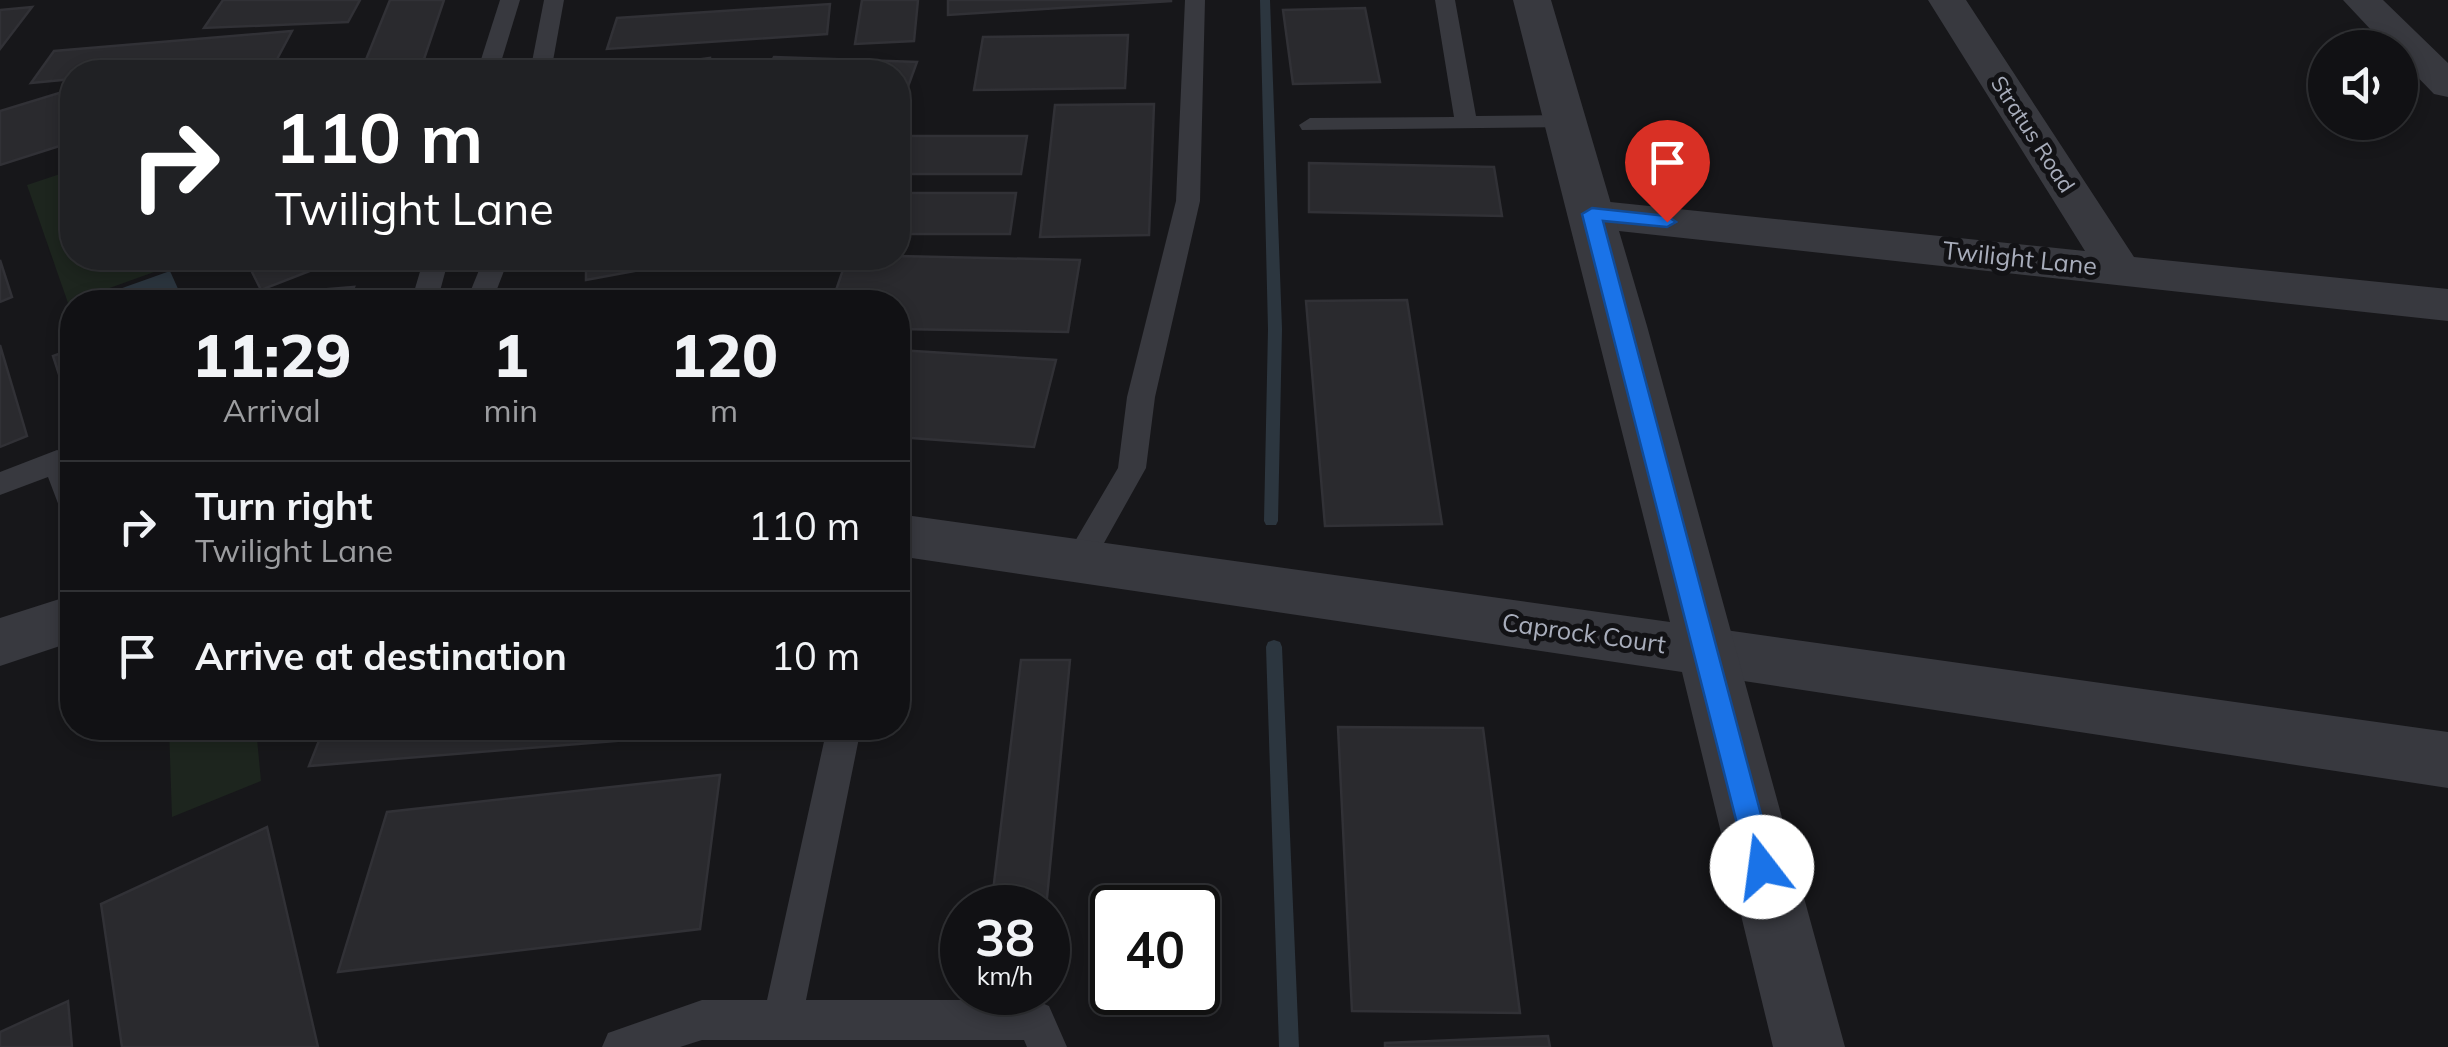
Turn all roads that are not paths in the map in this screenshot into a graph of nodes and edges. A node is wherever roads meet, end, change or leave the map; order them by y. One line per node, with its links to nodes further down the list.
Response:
1 (510, 0): 8 (lane)
2 (554, 0): 9 (lane)
3 (1194, 0): 20 (lane)
4 (1444, 0): 12 (lane)
5 (1532, 0): 11 (street)
6 (1947, 0): 15 (street, Stratus Road)
7 (2362, 0): 10 (street)
8 (491, 60)
9 (542, 60)
10 (2448, 85)
11 (1566, 122): 12 (lane); 14 (street)
12 (1466, 123): 13 (lane)
13 (1310, 125)
14 (1592, 214): 15 (street, Twilight Lane); 23 (street)
15 (2119, 269): 16 (street, Twilight Lane)
16 (2448, 305)
17 (60, 470): 18 (lane)
18 (0, 484)
19 (910, 537): 20 (street, Caprock Court)
20 (1079, 560): 23 (street, Caprock Court)
21 (60, 622): 22 (street)
22 (0, 642)
23 (1704, 651): 25 (street, Caprock Court); 29 (street)
24 (841, 740): 26 (lane)
25 (2448, 760)
26 (782, 1020): 27 (lane); 28 (lane)
27 (622, 1047)
28 (1048, 1047)
29 (1809, 1047)

